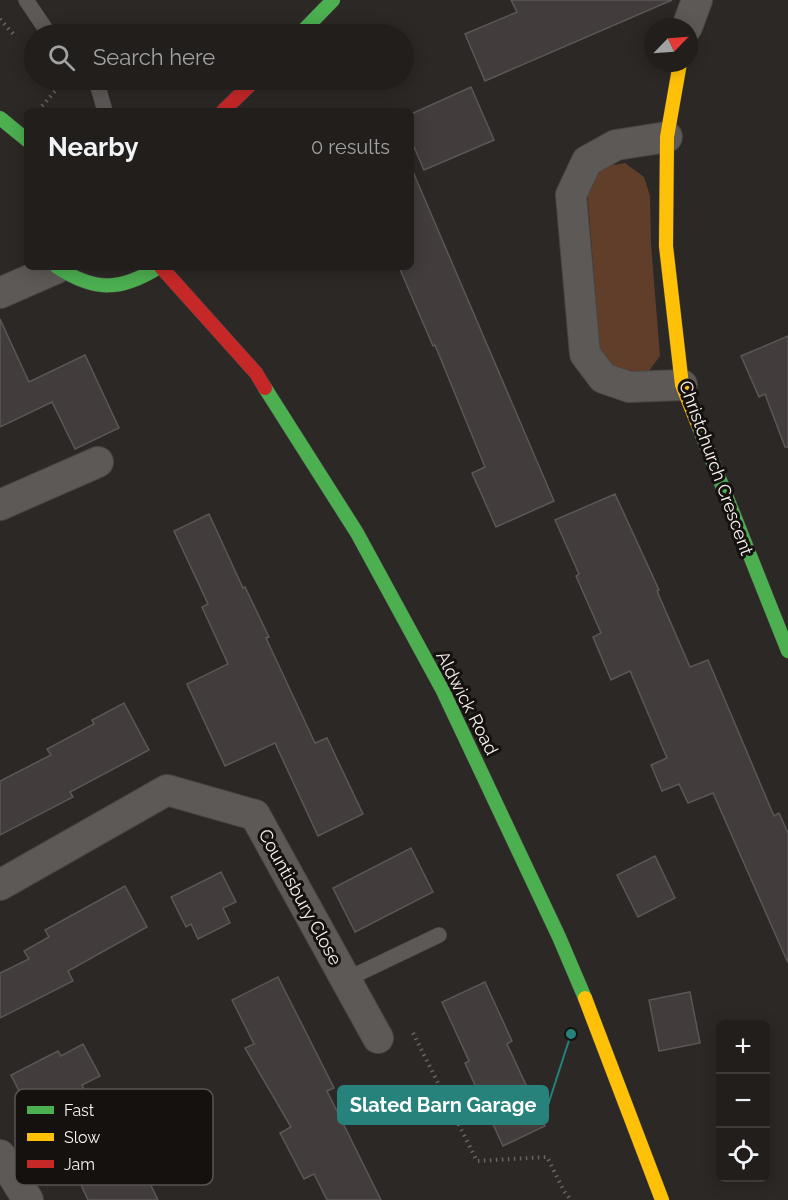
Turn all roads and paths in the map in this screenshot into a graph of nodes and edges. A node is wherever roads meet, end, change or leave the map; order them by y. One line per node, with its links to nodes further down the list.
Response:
1 (26, 0): 5 (lane)
2 (333, 0): 6 (main road)
3 (697, 0): 4 (street)
4 (690, 18)
5 (42, 24)
6 (310, 24)
7 (678, 72): 15 (main road, Christchurch Crescent)
8 (55, 90): 11 (path)
9 (99, 90): 12 (lane)
10 (245, 90): 13 (main road)
11 (40, 108)
12 (104, 108)
13 (226, 108)
14 (0, 118): 16 (main road)
15 (667, 137): 22 (main road, Christchurch Crescent); 22 (street)
16 (24, 138)
17 (50, 270): 21 (street)
18 (62, 270): 19 (main road)
19 (156, 270)
20 (163, 270): 35 (main road, Aldwick Road)
21 (0, 293)
22 (682, 385): 25 (main road, Christchurch Crescent)
23 (98, 462): 24 (street)
24 (0, 505)
25 (788, 651)
26 (0, 885): 28 (street, Countisbury Close)
27 (439, 935): 28 (lane)
28 (345, 980): 29 (street, Countisbury Close)
29 (378, 1038): 34 (path)
30 (0, 1155): 31 (street)
31 (15, 1179)
32 (19, 1185): 33 (street)
33 (28, 1200)
34 (571, 1200)
35 (662, 1200)

